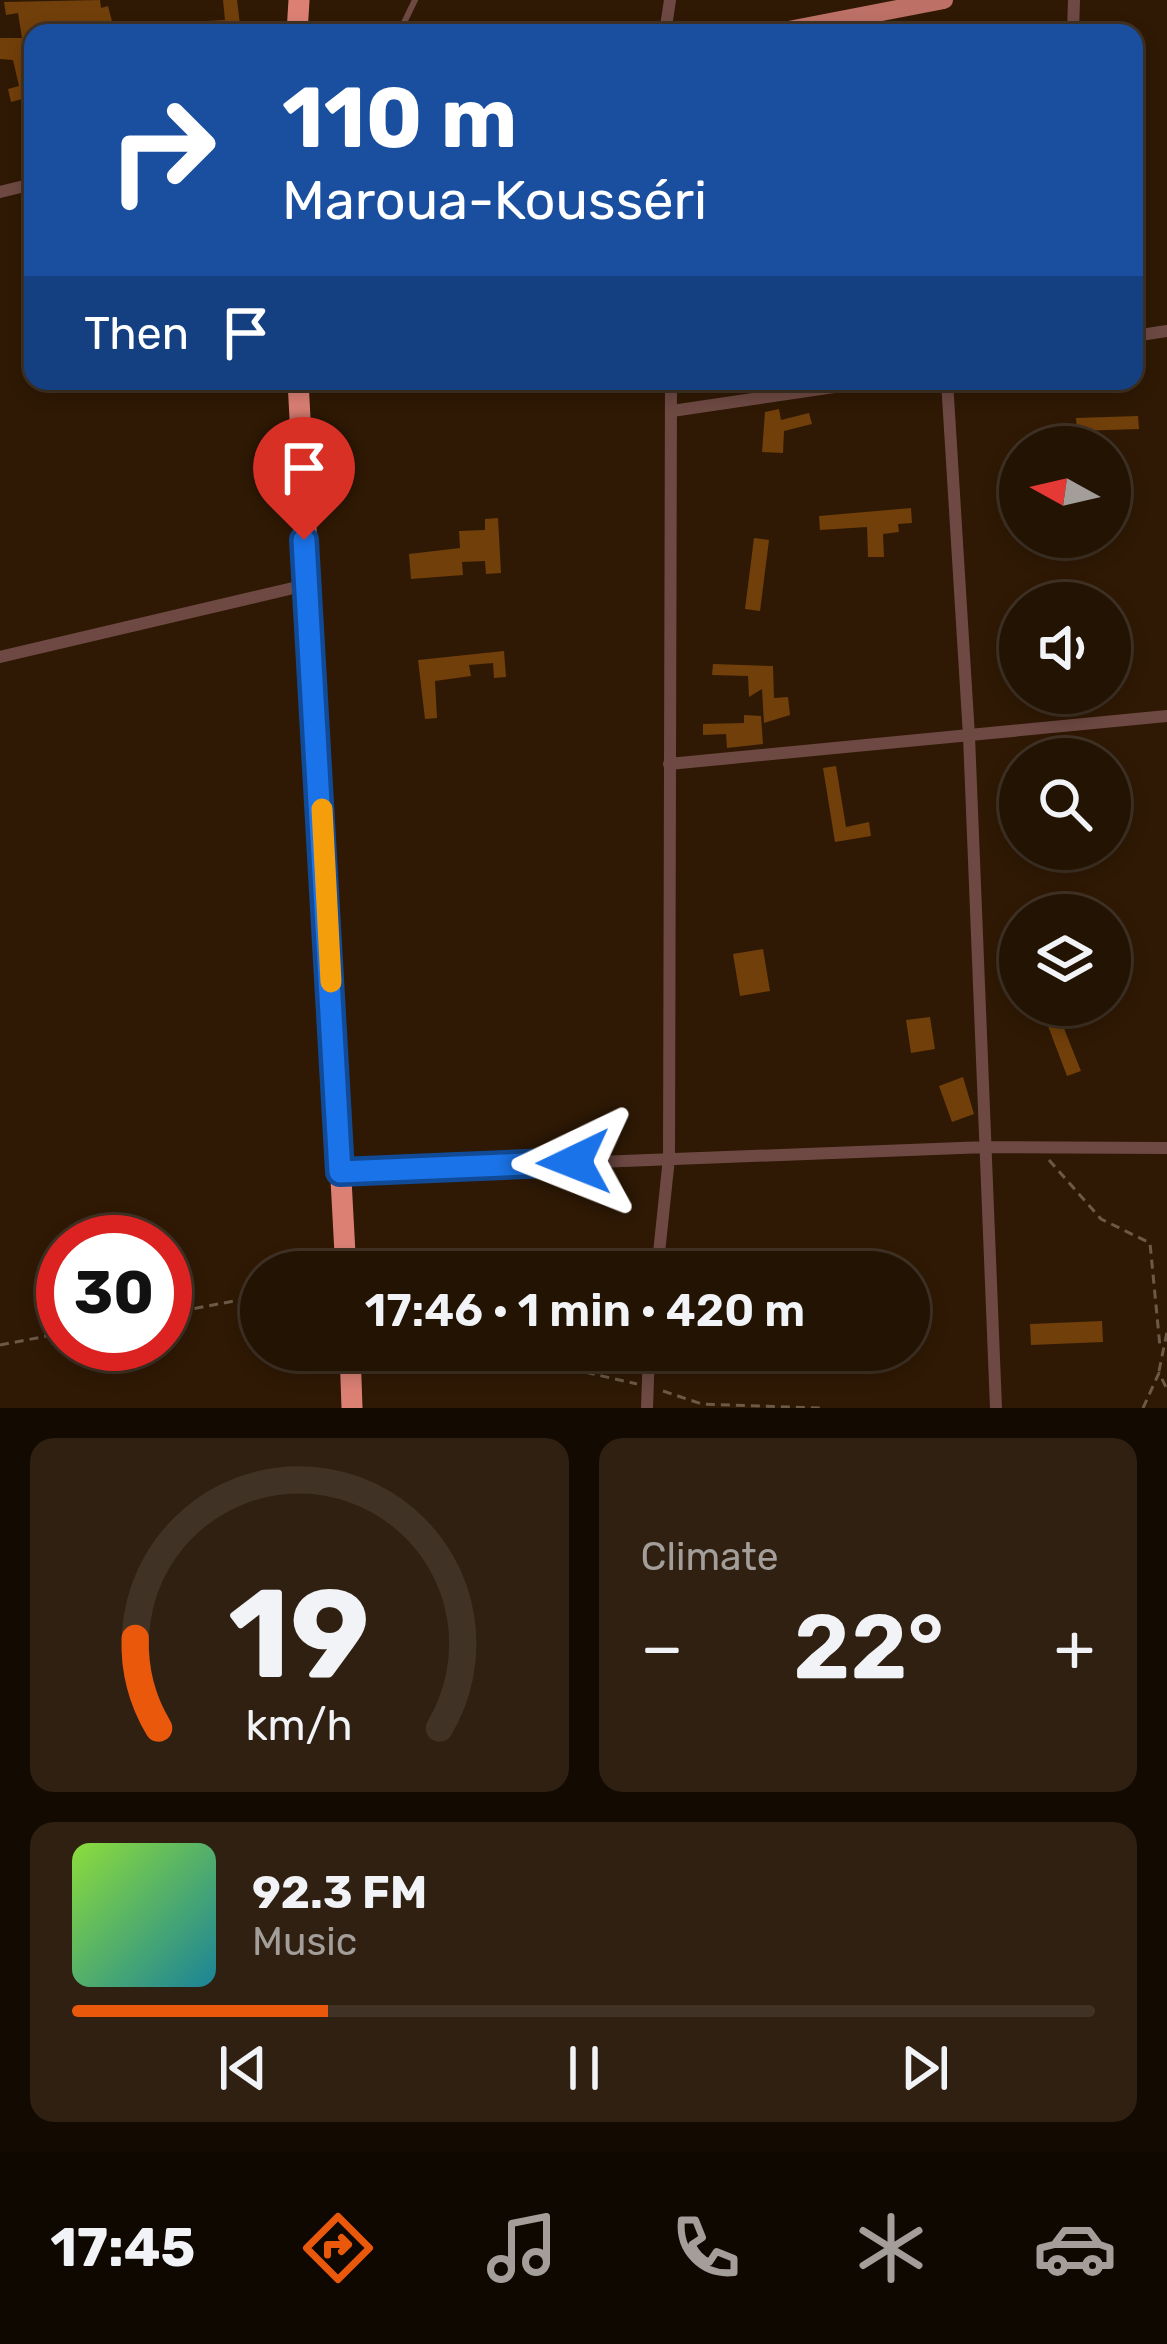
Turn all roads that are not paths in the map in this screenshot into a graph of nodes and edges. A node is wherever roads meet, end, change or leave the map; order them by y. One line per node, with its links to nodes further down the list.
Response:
1 (944, 0): 2 (main road)
2 (881, 6): 3 (main road)
3 (809, 24)
4 (298, 390): 9 (highway)
5 (671, 390): 8 (street)
6 (814, 390): 8 (street)
7 (948, 390): 12 (street)
8 (672, 411): 13 (street)
9 (306, 585): 10 (street); 17 (highway)
10 (0, 657)
11 (1167, 716): 12 (street)
12 (969, 736): 13 (street); 14 (street)
13 (669, 764): 16 (street)
14 (986, 1147): 15 (street); 16 (street); 24 (street)
15 (1167, 1148)
16 (668, 1158): 17 (street); 19 (street)
17 (340, 1172): 18 (highway)
18 (345, 1251)
19 (659, 1251)
20 (351, 1371): 22 (highway)
21 (648, 1371): 23 (street)
22 (352, 1408)
23 (647, 1408)
24 (996, 1408)

